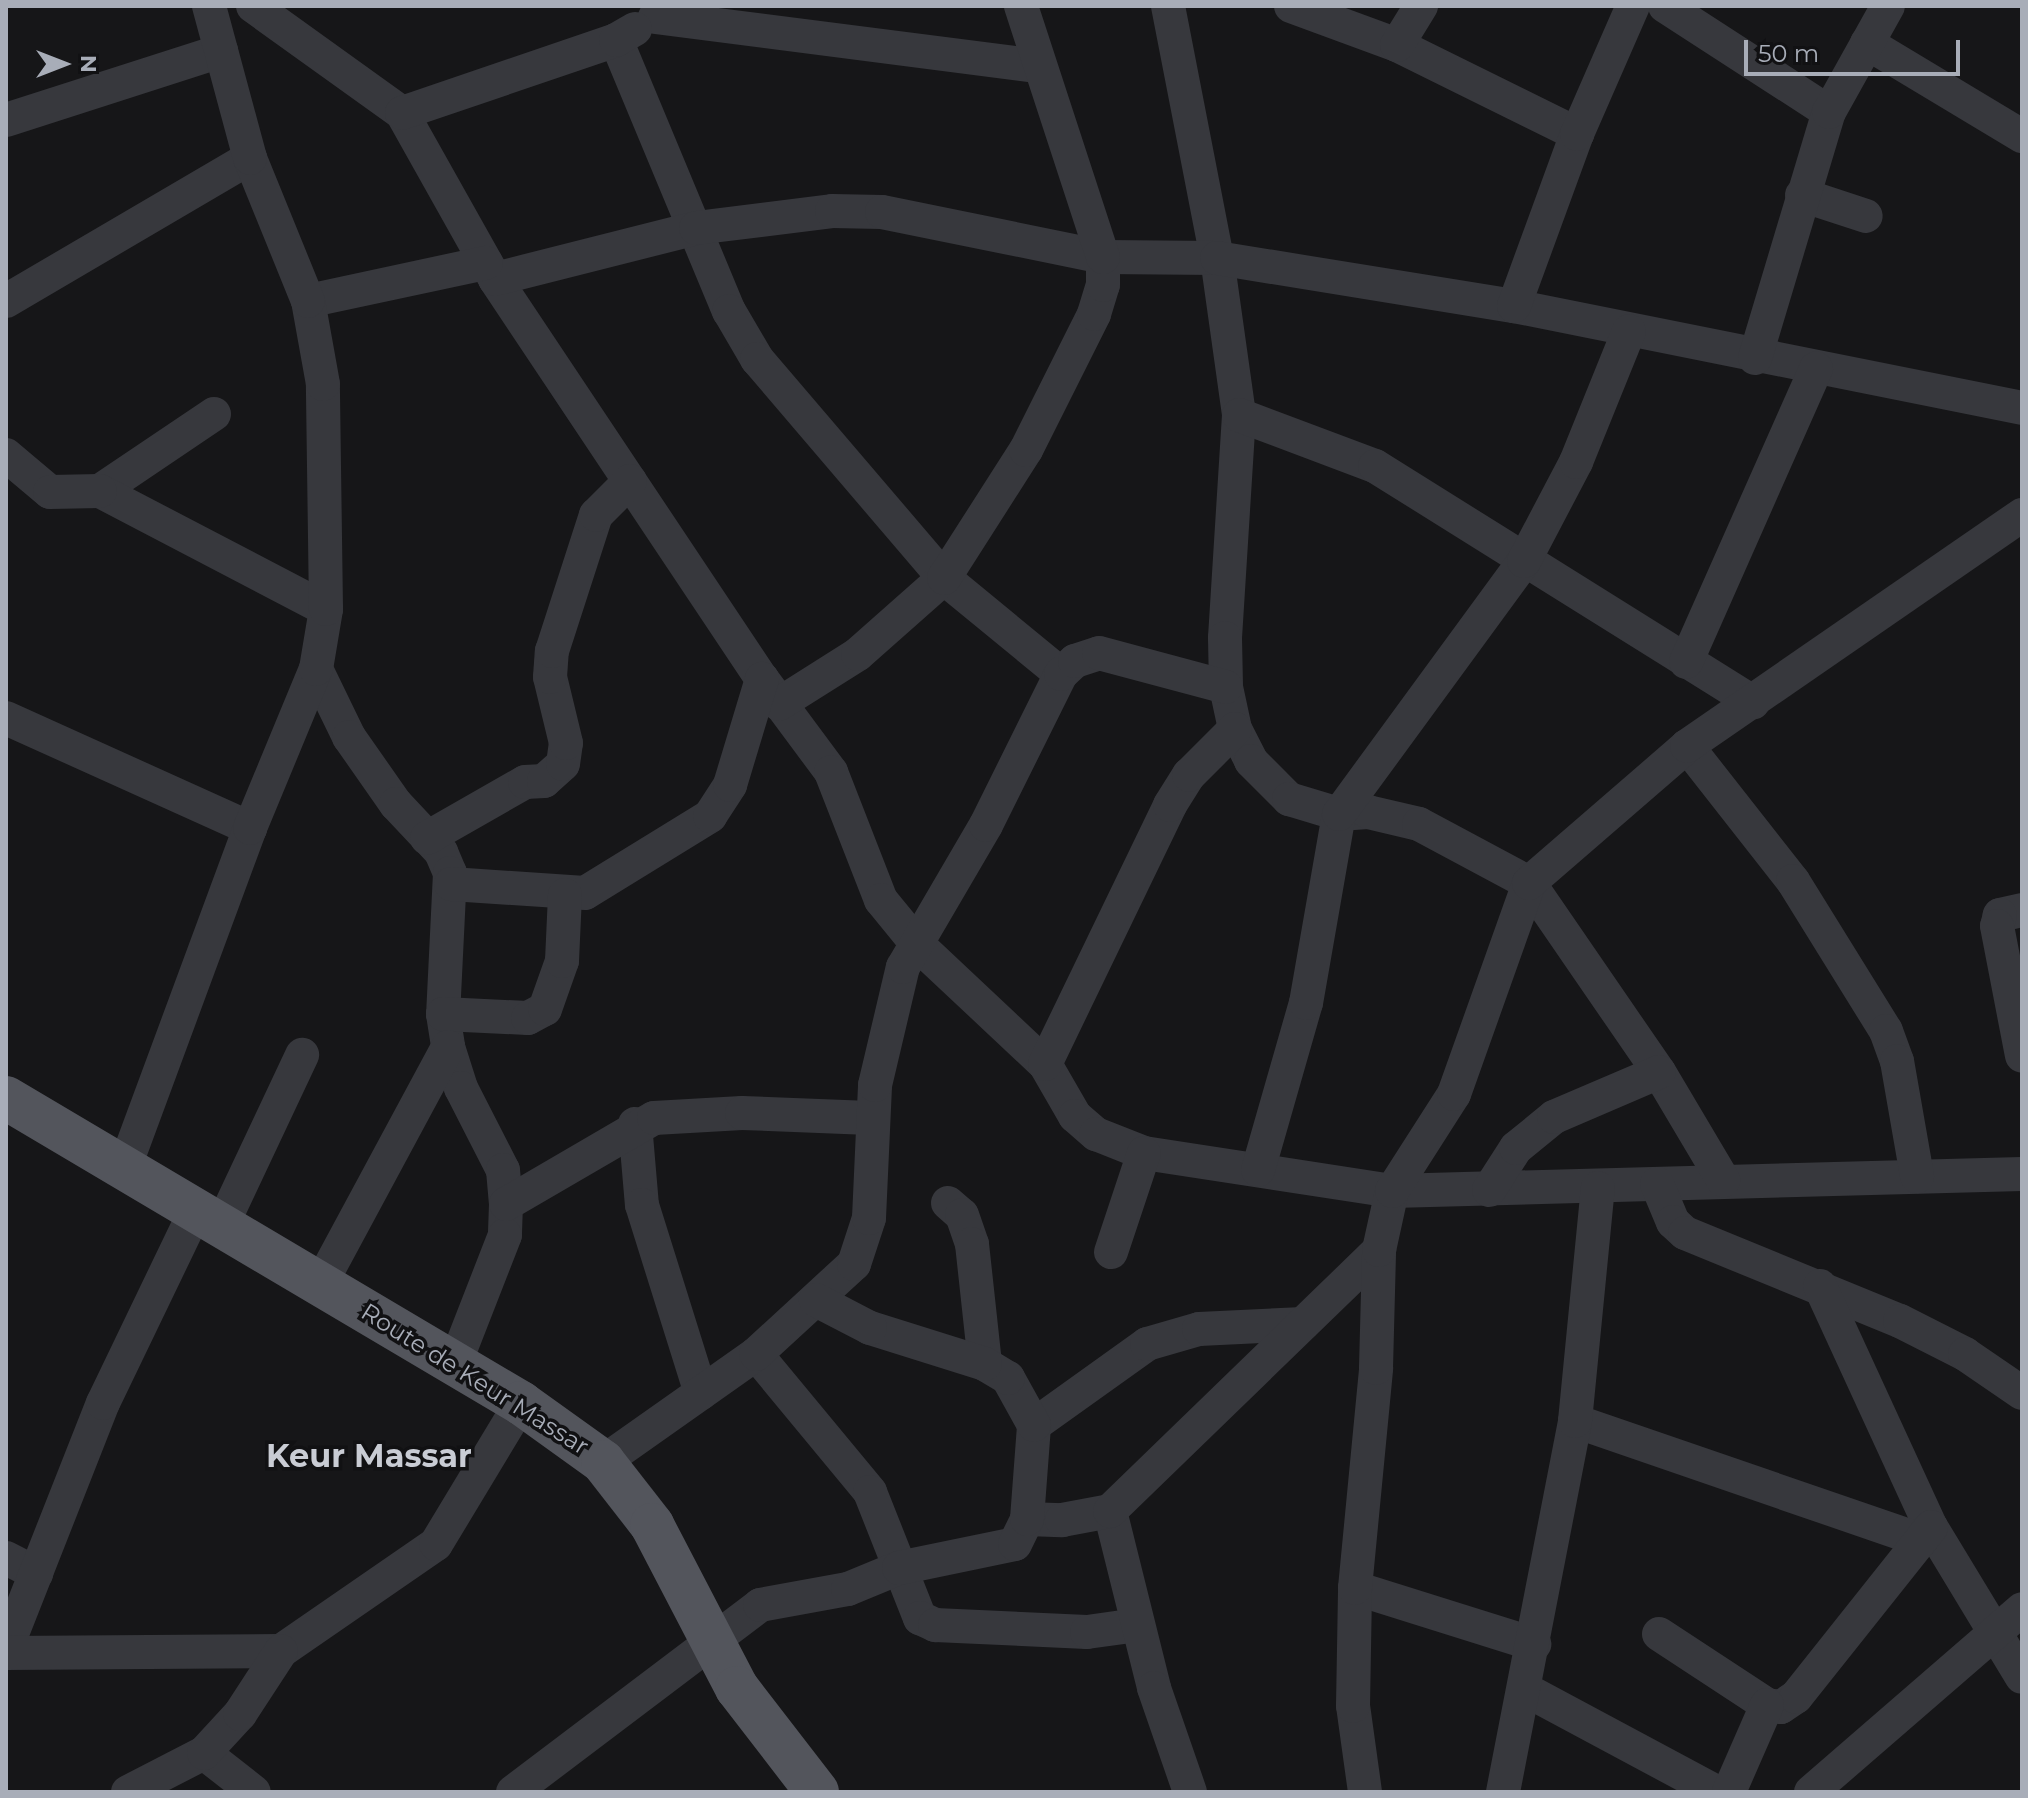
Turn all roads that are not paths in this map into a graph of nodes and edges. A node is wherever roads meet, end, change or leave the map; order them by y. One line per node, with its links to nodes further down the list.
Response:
1 (209, 6): 14 (street)
2 (253, 6): 17 (street)
3 (1021, 6): 15 (street)
4 (1168, 6): 26 (street)
5 (1291, 6): 13 (street)
6 (1421, 6): 13 (street)
7 (1633, 6): 19 (street)
8 (1665, 6): 16 (street)
9 (1888, 6): 12 (street)
10 (660, 11): 11 (street); 15 (street)
11 (616, 40): 17 (street); 24 (street)
12 (1867, 43): 16 (street); 20 (street)
13 (1397, 45): 19 (street)
14 (221, 51): 18 (street); 21 (street)
15 (1038, 66): 25 (street)
16 (1829, 112): 22 (street)
17 (402, 113): 27 (street)
18 (6, 120)
19 (1577, 134): 30 (street)
20 (2022, 136)
21 (250, 158): 28 (street); 29 (street)
22 (1802, 195): 23 (street); 32 (street)
23 (1866, 216)
24 (696, 228): 25 (street); 27 (street); 42 (street)
25 (1103, 257): 26 (street); 42 (street)
26 (1217, 258): 30 (street); 36 (street)
27 (491, 271): 29 (street); 38 (street)
28 (6, 301)
29 (308, 301): 43 (street)
30 (1514, 306): 31 (street)
31 (1629, 331): 32 (street); 41 (street)
32 (1755, 358): 33 (street)
33 (1816, 369): 34 (street); 44 (street)
34 (2022, 408)
35 (214, 414): 39 (street)
36 (1239, 415): 41 (street); 47 (street)
37 (6, 455): 39 (street)
38 (630, 481): 48 (street); 55 (street)
39 (100, 491): 43 (street)
40 (2022, 515): 49 (street)
41 (1524, 561): 44 (street); 53 (street)
42 (944, 578): 46 (street); 48 (street)
43 (326, 609): 45 (street)
44 (1686, 662): 49 (street)
45 (316, 669): 54 (street); 55 (street)
46 (1061, 674): 47 (street); 60 (street)
47 (1226, 687): 51 (street)
48 (770, 691): 58 (street); 60 (street)
49 (1753, 702): 52 (street)
50 (6, 718): 54 (street)
51 (1235, 729): 53 (street); 65 (street)
52 (1687, 746): 56 (street); 74 (street)
53 (1339, 814): 56 (street); 72 (street)
54 (250, 828): 71 (street)
55 (427, 838): 57 (street)
56 (1529, 883): 66 (street); 79 (street)
57 (451, 884): 58 (street); 61 (street)
58 (565, 895): 61 (street)
59 (2022, 910): 64 (street)
60 (917, 944): 65 (street); 68 (street)
61 (443, 1014): 62 (street)
62 (448, 1047): 81 (street); 85 (street)
63 (302, 1055): 82 (street)
64 (2022, 1056)
65 (1045, 1064): 70 (street)
66 (1659, 1072): 75 (street); 78 (street)
67 (6, 1098): 71 (main road, Route de Keur Massar)
68 (870, 1118): 69 (street); 87 (street)
69 (635, 1124): 81 (street); 92 (street)
70 (1144, 1153): 72 (street); 84 (street)
71 (125, 1166): 82 (main road, Route de Keur Massar)
72 (1258, 1170): 79 (street)
73 (2022, 1174): 74 (street)
74 (1917, 1176): 75 (street)
75 (1723, 1180): 76 (street)
76 (1657, 1184): 77 (street); 86 (street)
77 (1598, 1188): 78 (street); 95 (street)
78 (1489, 1190): 79 (street)
79 (1392, 1191): 83 (street)
80 (948, 1203): 91 (street)
81 (506, 1204): 90 (street)
82 (210, 1216): 85 (main road, Route de Keur Massar); 101 (street)
83 (1379, 1250): 88 (street); 103 (street)
84 (1111, 1252)
85 (321, 1283): 90 (main road, Route de Keur Massar)
86 (1820, 1286): 93 (street); 100 (street)
87 (816, 1300): 89 (street); 91 (street)
88 (1303, 1324): 96 (street); 98 (street)
89 (756, 1354): 92 (street); 102 (street)
90 (455, 1363): 94 (main road, Route de Keur Massar)
91 (985, 1364): 96 (street)
92 (701, 1393): 97 (street)
93 (2022, 1393)
94 (521, 1403): 97 (main road, Route de Keur Massar); 111 (street)
95 (1575, 1421): 100 (street); 109 (street)
96 (1034, 1425): 99 (street)
97 (603, 1462): 108 (main road, Route de Keur Massar)
98 (1110, 1511): 99 (street); 105 (street)
99 (1027, 1519): 102 (street)
100 (1926, 1534): 106 (street); 114 (street)
101 (21, 1566): 110 (street)
102 (899, 1568): 105 (street); 108 (street)
103 (1355, 1588): 109 (street); 122 (street)
104 (2022, 1609): 106 (street)
105 (1137, 1625): 121 (street)
106 (1996, 1631): 112 (street); 126 (street)
107 (1659, 1634): 114 (street)
108 (710, 1640): 119 (street); 120 (main road, Route de Keur Massar)
109 (1534, 1644): 113 (street)
110 (6, 1651): 111 (street)
111 (281, 1651): 115 (street)
112 (2022, 1677)
113 (1526, 1690): 123 (street); 124 (street)
114 (1767, 1705): 125 (street)
115 (204, 1753): 116 (street); 118 (street)
116 (168, 1782): 117 (street)
117 (128, 1792)
118 (254, 1792)
119 (513, 1792)
120 (817, 1792)
121 (1190, 1792)
122 (1365, 1792)
123 (1503, 1792)
124 (1716, 1792)
125 (1729, 1792)
126 (1811, 1792)

